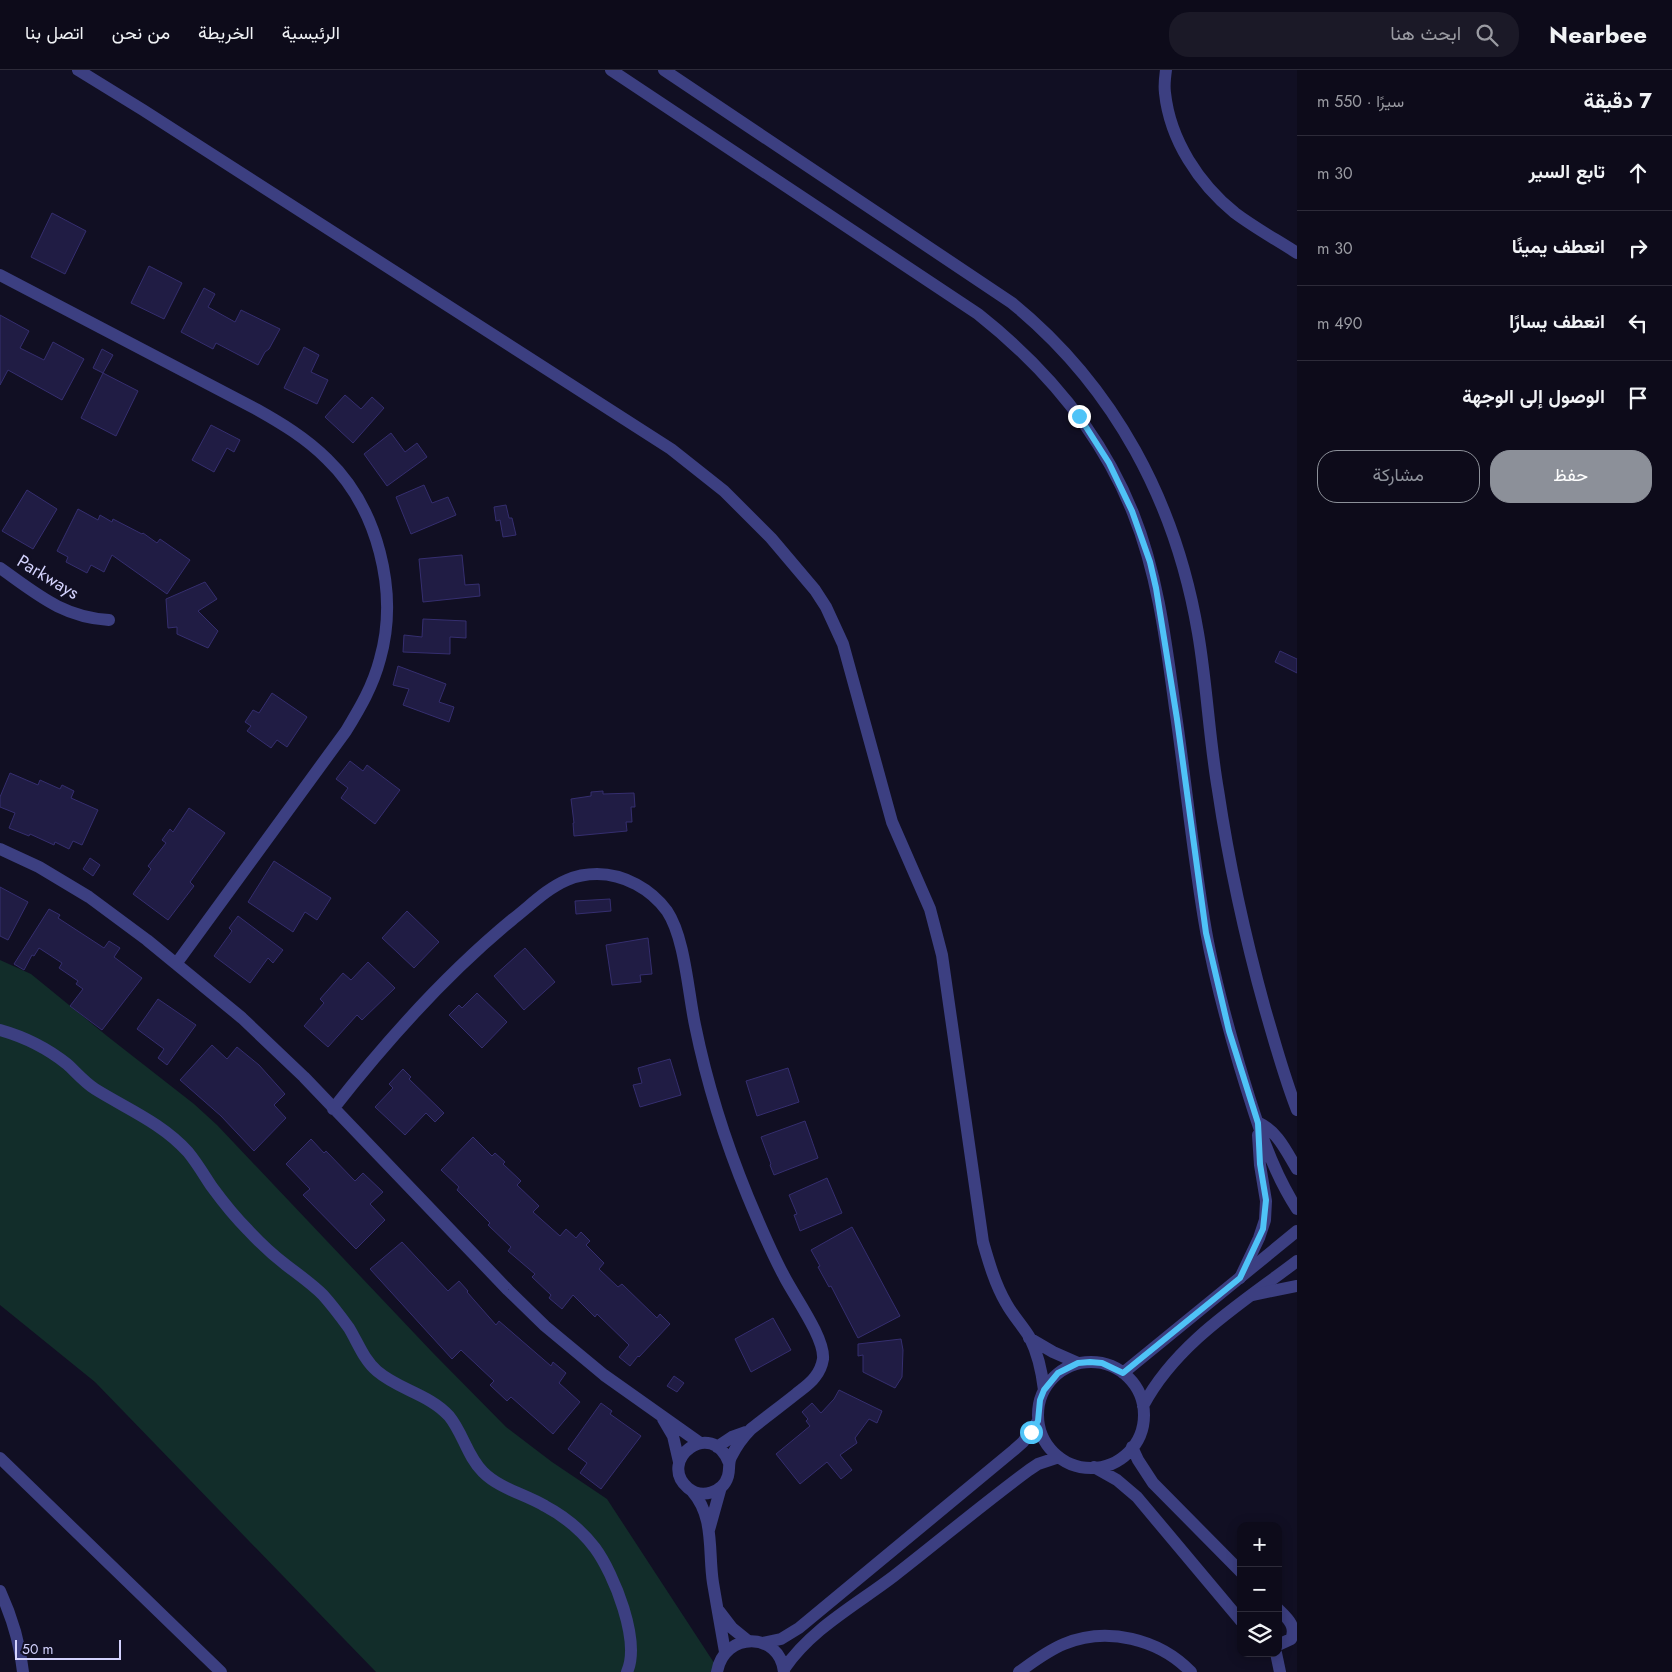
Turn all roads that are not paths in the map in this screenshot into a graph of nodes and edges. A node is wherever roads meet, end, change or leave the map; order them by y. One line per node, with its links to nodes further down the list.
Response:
1 (78, 70): 22 (street)
2 (611, 70): 14 (street)
3 (664, 70): 12 (street)
4 (1166, 70): 5 (street)
5 (1297, 253)
6 (0, 275): 10 (street)
7 (0, 568): 8 (street, Parkways)
8 (108, 620)
9 (0, 849): 10 (street)
10 (176, 964): 13 (street)
11 (0, 1030): 55 (street)
12 (1297, 1108)
13 (333, 1109): 27 (street); 29 (street)
14 (1258, 1123): 15 (street); 16 (street); 19 (street)
15 (1297, 1169)
16 (1297, 1209)
17 (1297, 1231): 19 (street)
18 (1297, 1261): 21 (street)
19 (1240, 1278): 24 (street)
20 (1297, 1286): 21 (street)
21 (1252, 1296): 26 (street)
22 (1029, 1338): 23 (street); 25 (street)
23 (1078, 1363): 24 (street); 25 (street)
24 (1123, 1373): 26 (street)
25 (1044, 1390): 28 (street)
26 (1143, 1406): 32 (street)
27 (660, 1415): 30 (street); 35 (street)
28 (1038, 1421): 33 (street); 48 (street)
29 (749, 1431): 31 (street); 36 (street)
30 (700, 1443): 31 (street); 35 (street)
31 (717, 1447): 36 (street)
32 (1132, 1447): 37 (street); 41 (street)
33 (1059, 1457): 37 (street); 52 (street)
34 (0, 1458): 54 (street)
35 (679, 1462): 39 (street)
36 (728, 1463): 38 (street)
37 (1094, 1468): 45 (street)
38 (721, 1487): 39 (street); 40 (street)
39 (692, 1491): 40 (street)
40 (709, 1530): 43 (street)
41 (1237, 1568)
42 (0, 1591): 53 (street)
43 (719, 1611): 47 (street); 50 (street)
44 (1281, 1612): 46 (street)
45 (1237, 1616)
46 (1295, 1635): 49 (street)
47 (748, 1641): 48 (street); 50 (street)
48 (763, 1643): 52 (street)
49 (1282, 1644)
50 (725, 1652): 56 (street)
51 (1277, 1657): 59 (street)
52 (784, 1670)
53 (22, 1672)
54 (220, 1672)
55 (627, 1672)
56 (717, 1672)
57 (1018, 1672): 58 (street)
58 (1191, 1672)
59 (1280, 1672)

